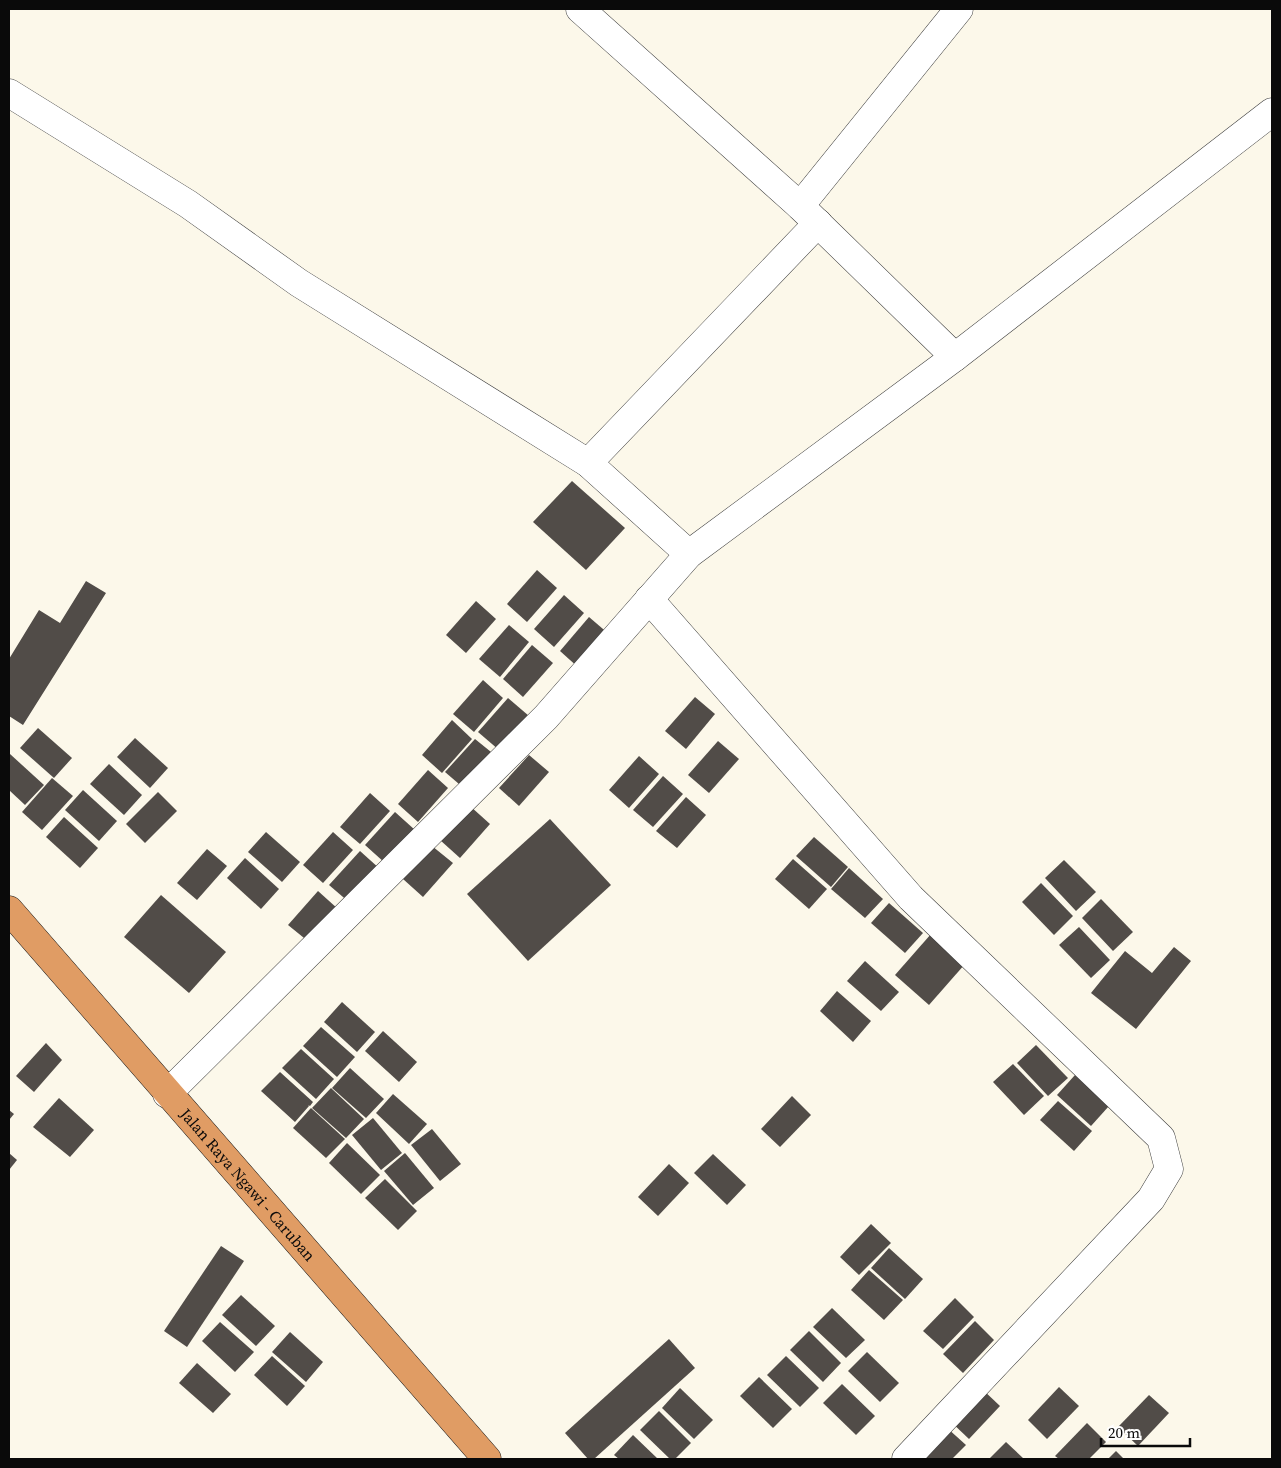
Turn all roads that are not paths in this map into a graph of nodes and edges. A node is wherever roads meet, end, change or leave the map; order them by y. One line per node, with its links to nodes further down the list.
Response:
1 (580, 9): 5 (street)
2 (960, 9): 5 (street)
3 (9, 93): 7 (street)
4 (1272, 112): 6 (street)
5 (809, 214): 6 (street); 7 (street)
6 (955, 357): 8 (street)
7 (588, 463): 8 (street)
8 (689, 554): 9 (street)
9 (649, 599): 11 (street); 13 (street)
10 (9, 910): 11 (highway, Jalan Raya Ngawi - Caruban)
11 (167, 1094): 12 (highway, Jalan Raya Ngawi - Caruban)
12 (487, 1459)
13 (906, 1459)

